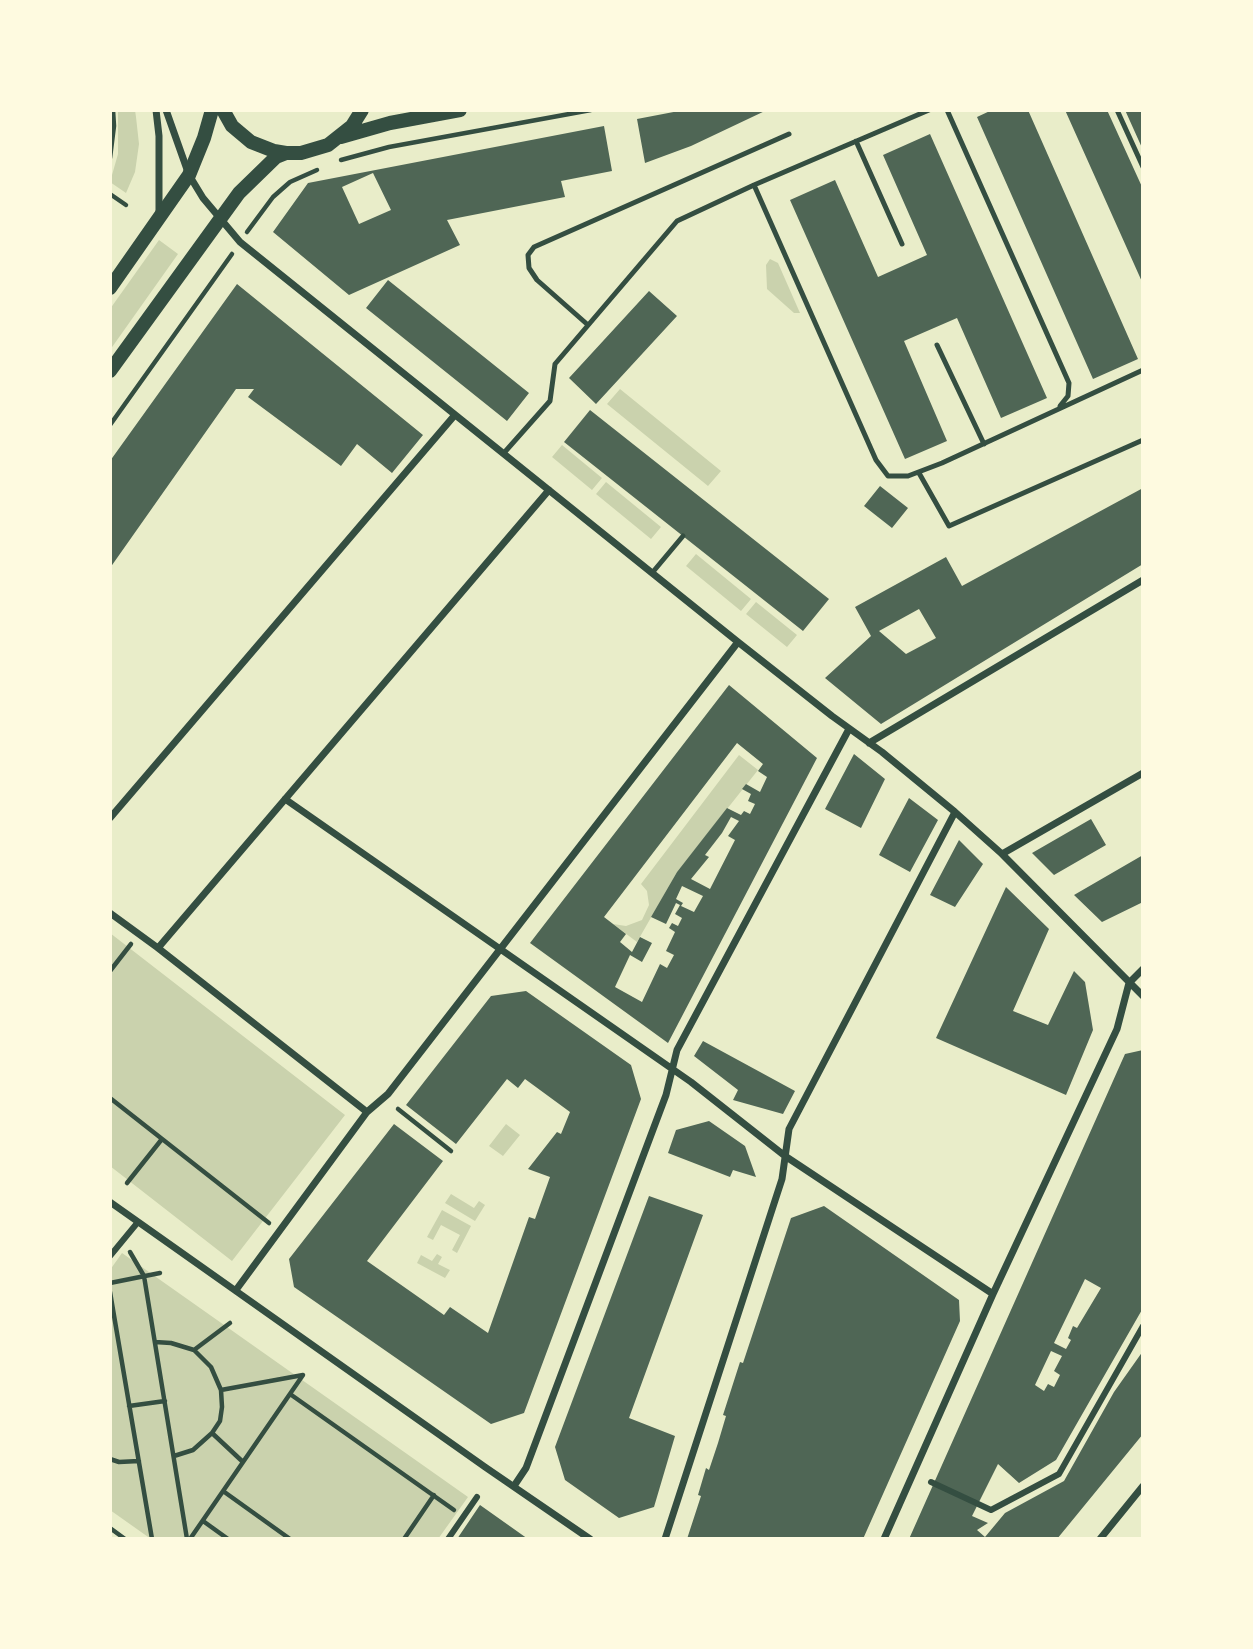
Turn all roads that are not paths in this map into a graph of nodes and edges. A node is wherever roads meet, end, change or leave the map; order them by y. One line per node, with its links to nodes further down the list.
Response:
1 (156, 110): 17 (street)
2 (166, 110): 15 (street)
3 (212, 110): 15 (main road)
4 (223, 110): 13 (main road)
5 (362, 110): 11 (main road)
6 (460, 110): 11 (main road)
7 (929, 110): 12 (lane)
8 (947, 110): 25 (lane)
9 (1117, 110): 14 (lane)
10 (789, 134): 21 (lane)
11 (340, 137): 13 (main road)
12 (856, 141): 16 (lane); 19 (lane)
13 (286, 153): 18 (main road)
14 (1143, 167)
15 (189, 175): 17 (main road); 18 (street)
16 (754, 185): 21 (lane); 30 (lane)
17 (159, 218): 20 (main road)
18 (219, 219): 24 (main road); 26 (street)
19 (902, 244)
20 (110, 288)
21 (587, 325): 29 (lane)
22 (937, 345): 28 (lane)
23 (1143, 370): 25 (lane)
24 (110, 371)
25 (1058, 409): 28 (lane)
26 (454, 416): 29 (street); 41 (street)
27 (1143, 440): 30 (lane)
28 (984, 444): 30 (lane)
29 (503, 454): 31 (street)
30 (919, 473)
31 (549, 490): 33 (street); 39 (street)
32 (683, 536): 33 (lane)
33 (652, 573): 35 (street)
34 (1143, 580): 37 (street)
35 (738, 642): 36 (street); 45 (street)
36 (849, 729): 37 (street); 49 (street)
37 (869, 743): 40 (street)
38 (1143, 774): 42 (street)
39 (285, 799): 44 (street); 45 (street)
40 (956, 813): 42 (street); 51 (street)
41 (110, 818)
42 (1002, 854): 47 (street)
43 (110, 913): 44 (street)
44 (158, 948): 50 (street)
45 (501, 949): 49 (street); 50 (street)
46 (1143, 969): 47 (street)
47 (1129, 983): 48 (street); 56 (street)
48 (1143, 996)
49 (673, 1069): 51 (street); 59 (street)
50 (367, 1112): 55 (street)
51 (785, 1156): 56 (street); 64 (street)
52 (110, 1202): 53 (street)
53 (138, 1222): 54 (street); 55 (street)
54 (110, 1256)
55 (236, 1290): 59 (street)
56 (993, 1294): 65 (street)
57 (1143, 1326): 58 (street)
58 (931, 1482)
59 (514, 1486): 63 (street)
60 (1143, 1486): 66 (street)
61 (477, 1497): 62 (street)
62 (448, 1539)
63 (590, 1539)
64 (665, 1539)
65 (884, 1539)
66 (1100, 1539)

